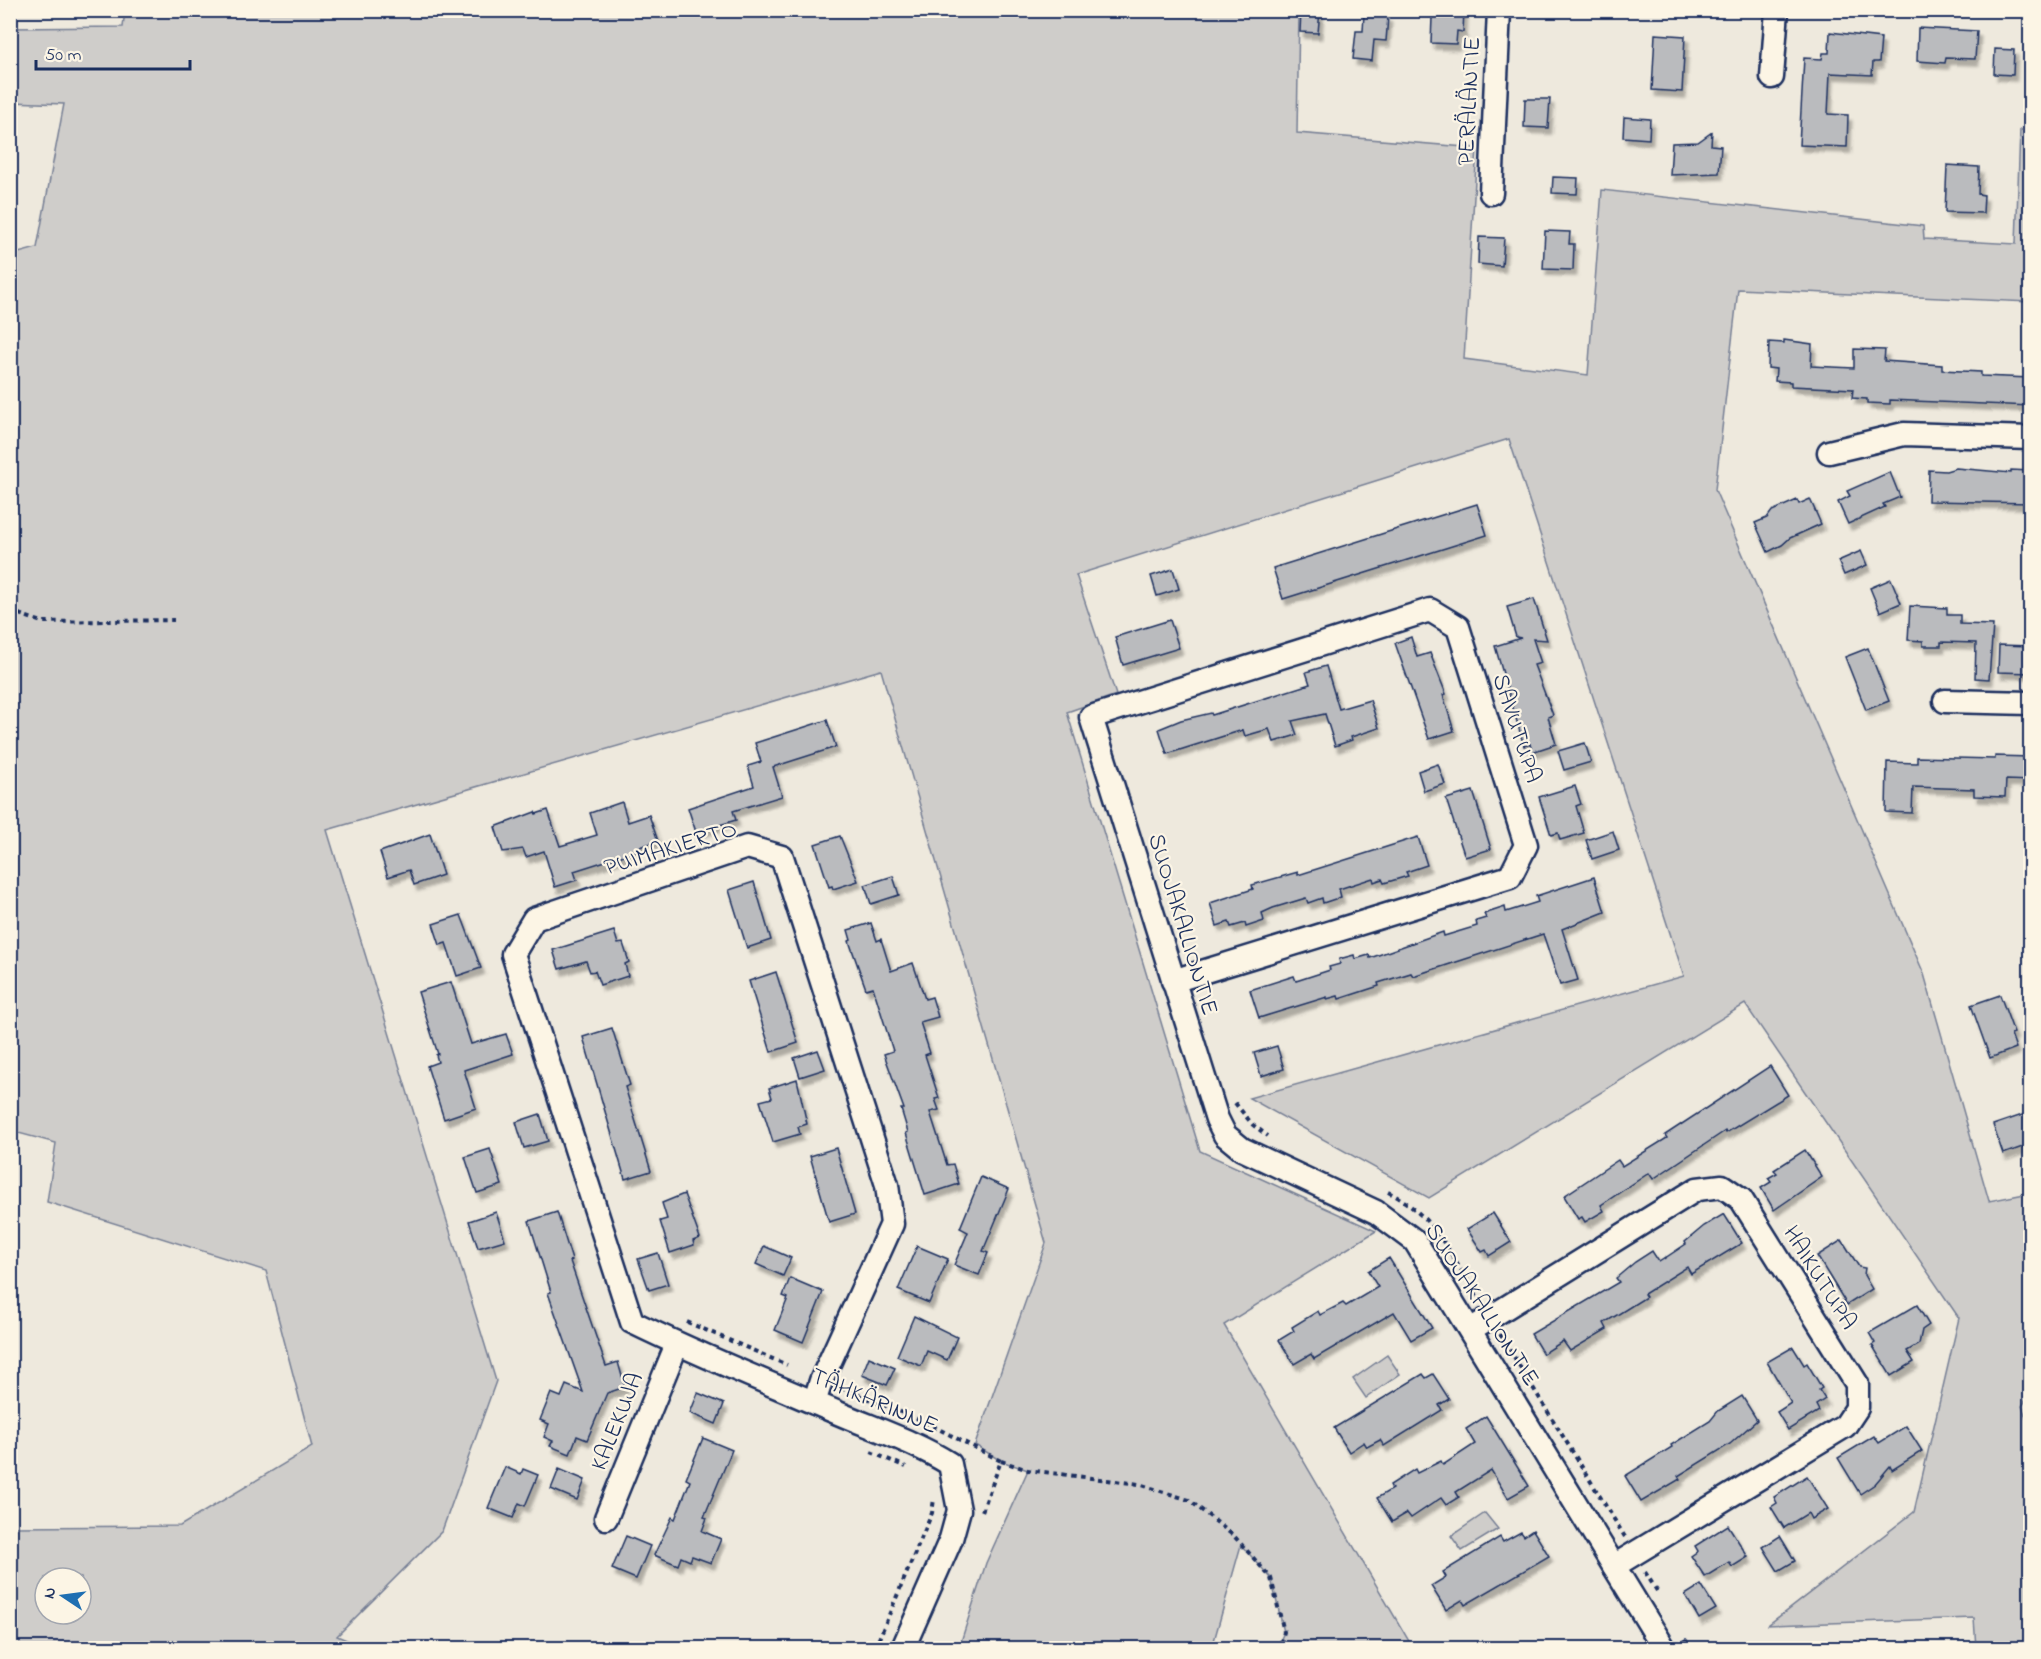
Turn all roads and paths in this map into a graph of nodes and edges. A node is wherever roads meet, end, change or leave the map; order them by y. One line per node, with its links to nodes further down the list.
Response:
1 (1499, 10): 4 (street, PERÄLÄNTIE)
2 (1777, 10): 3 (street)
3 (1772, 77)
4 (1491, 193)
5 (2031, 438): 6 (street)
6 (1829, 452)
7 (10, 611): 8 (path)
8 (174, 620)
9 (1945, 701): 10 (street)
10 (2031, 703)
11 (1091, 717): 12 (street, SUOJAKALLIONTIE); 12 (street, SAVUTUPA)
12 (1173, 981): 14 (street, SUOJAKALLIONTIE)
13 (632, 1322): 15 (street, TÄHKÄRINNE); 16 (street, PUIMAKIERTO)
14 (1470, 1330): 22 (street, SUOJAKALLIONTIE); 22 (street, HAIKUTUPA)
15 (677, 1344): 16 (street, TÄHKÄRINNE); 21 (street, KALEKUJA)
16 (814, 1403): 24 (street, TÄHKÄRINNE)
17 (870, 1451): 19 (path)
18 (1001, 1461): 25 (path)
19 (910, 1469)
20 (935, 1490): 23 (path)
21 (606, 1518)
22 (1614, 1566): 26 (street, SUOJAKALLIONTIE)
23 (875, 1648)
24 (903, 1648)
25 (1279, 1648)
26 (1664, 1648)

